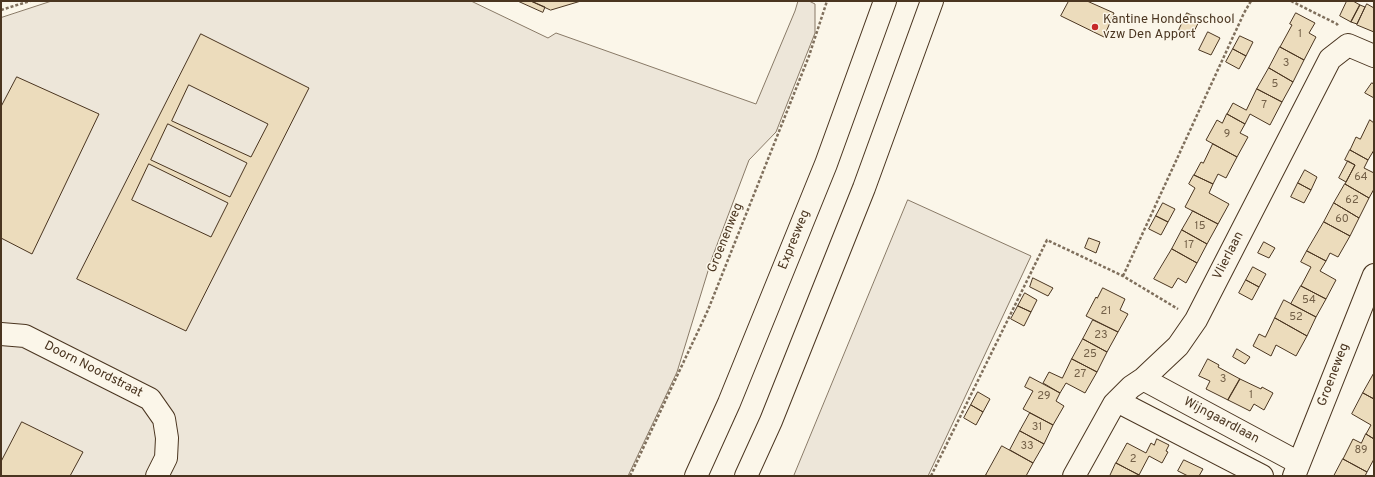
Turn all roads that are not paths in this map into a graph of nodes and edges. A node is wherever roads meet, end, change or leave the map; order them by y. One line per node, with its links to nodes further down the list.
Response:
1 (884, 1): 10 (main road, Expresweg)
2 (932, 1): 11 (main road)
3 (1374, 56): 6 (main road, Vlierlaan)
4 (1374, 275): 8 (main road, Groeneweg)
5 (1, 334): 9 (main road, Doorn Noordstraat)
6 (1143, 379): 7 (main road, Vlierlaan); 8 (main road, Wijngaardlaan)
7 (1117, 401): 12 (main road, Vlierlaan); 13 (main road)
8 (1297, 470)
9 (157, 476)
10 (696, 476)
11 (746, 476)
12 (1074, 476)
13 (1262, 476)

